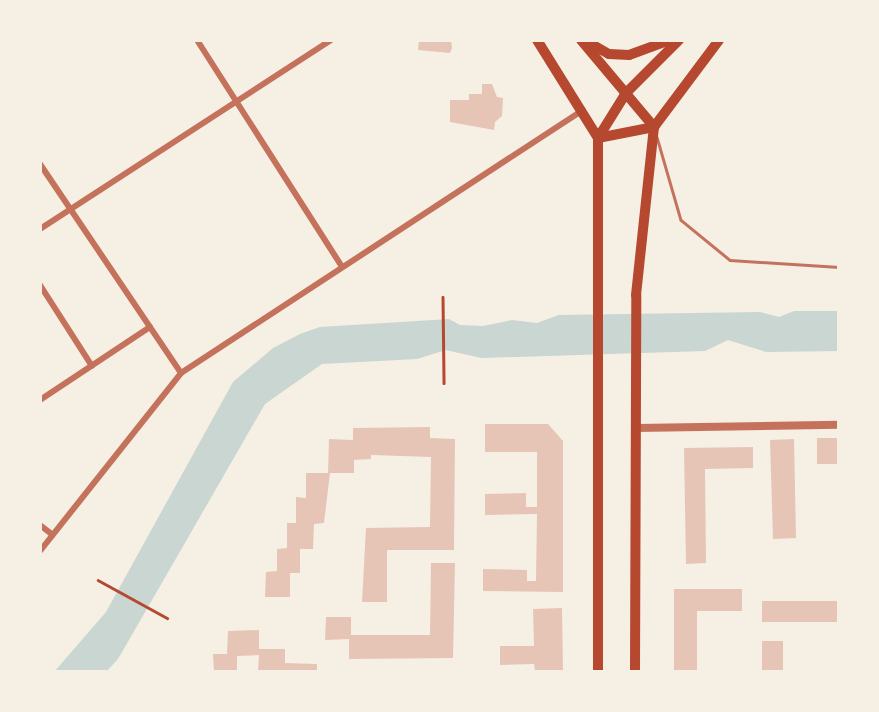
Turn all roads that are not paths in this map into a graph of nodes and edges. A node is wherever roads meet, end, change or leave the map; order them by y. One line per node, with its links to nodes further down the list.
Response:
1 (197, 40): 9 (street)
2 (331, 40): 9 (street)
3 (537, 40): 10 (highway)
4 (584, 40): 5 (highway); 8 (highway)
5 (670, 40)
6 (679, 40): 8 (highway)
7 (719, 40): 11 (highway)
8 (626, 93): 11 (highway); 12 (highway)
9 (236, 102): 14 (street); 16 (street)
10 (583, 110): 12 (highway); 16 (street)
11 (654, 127): 12 (highway); 17 (lane); 24 (highway)
12 (598, 138): 28 (highway)
13 (40, 164): 14 (street)
14 (71, 209): 15 (street); 19 (street)
15 (40, 229)
16 (342, 267): 21 (street)
17 (839, 267)
18 (40, 285): 20 (street)
19 (150, 327): 20 (street); 21 (street)
20 (92, 366): 22 (street)
21 (181, 373): 26 (street)
22 (40, 400)
23 (839, 425): 24 (street)
24 (637, 428): 29 (highway)
25 (40, 524): 26 (street)
26 (53, 535): 27 (street)
27 (40, 551)
28 (598, 672)
29 (635, 672)

